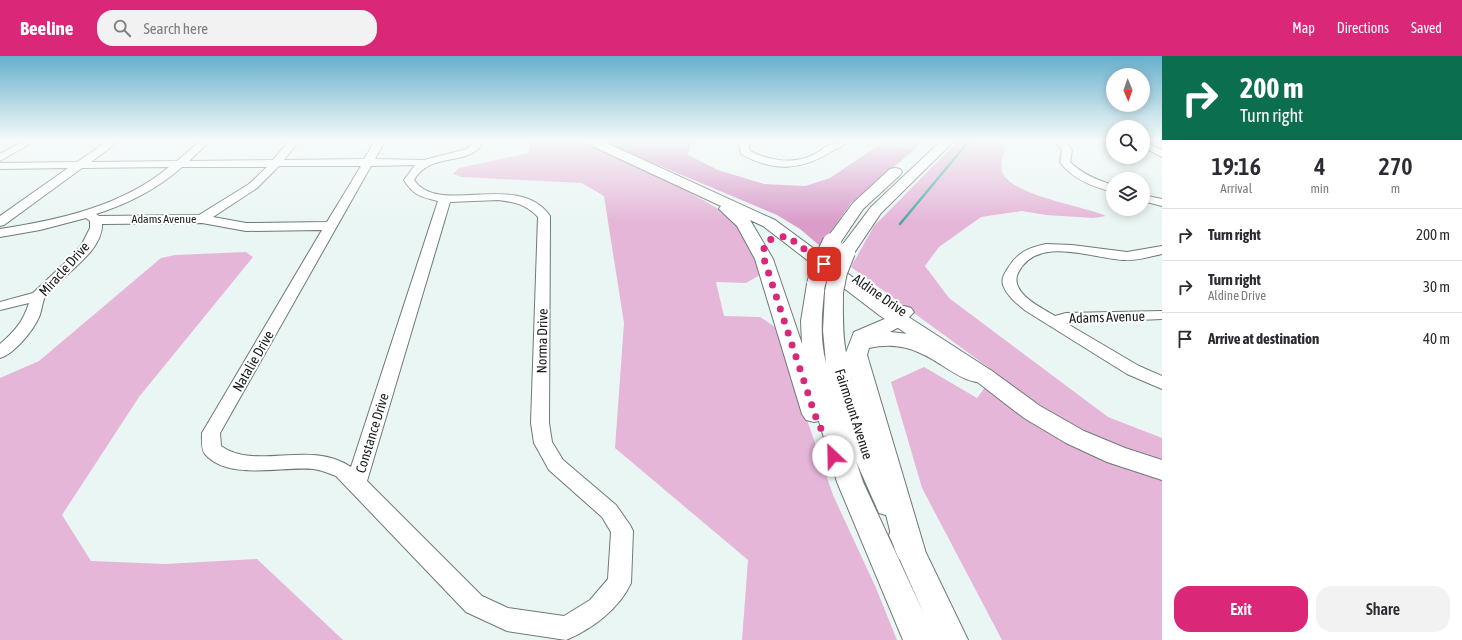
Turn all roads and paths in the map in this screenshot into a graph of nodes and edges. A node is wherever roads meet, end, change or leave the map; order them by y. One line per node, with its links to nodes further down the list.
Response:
1 (75, 168): 17 (street)
2 (174, 168): 15 (street)
3 (271, 168): 16 (street)
4 (364, 168): 18 (street, Natalie Drive)
5 (417, 168): 12 (street, Norma Drive)
6 (652, 168): 10 (main road, Aldine Drive)
7 (899, 168): 23 (main road, Fairmount Avenue, bridge)
8 (920, 168): 23 (main road, Fairmount Avenue, bridge)
9 (1070, 168): 11 (street)
10 (682, 182): 20 (main road, Aldine Drive); 22 (main road)
11 (1106, 187)
12 (446, 198): 35 (street, Constance Drive); 37 (street, Norma Drive)
13 (1150, 200): 14 (street)
14 (1162, 203)
15 (91, 216): 16 (street, Adams Avenue); 19 (street, Adams Avenue); 24 (street, Miracle Drive)
16 (202, 219): 18 (street, Adams Avenue)
17 (0, 222)
18 (332, 226): 35 (street, Natalie Drive)
19 (0, 233)
20 (792, 235): 22 (main road); 26 (main road, Aldine Drive)
21 (1162, 250): 28 (street)
22 (764, 259): 34 (main road)
23 (825, 288): 34 (main road, Fairmount Avenue); 36 (main road, Fairmount Avenue)
24 (38, 296): 25 (street); 30 (street, Miracle Drive)
25 (0, 306)
26 (901, 315): 29 (highway); 31 (main road, Aldine Drive)
27 (1162, 315): 28 (street, Adams Avenue)
28 (1053, 321): 32 (street)
29 (861, 343): 31 (highway); 36 (highway)
30 (0, 353)
31 (984, 376): 33 (main road, Aldine Drive)
32 (1162, 383)
33 (1162, 470)
34 (850, 482): 38 (main road, Fairmount Avenue)
35 (356, 483): 37 (street, Constance Drive)
36 (910, 550): 39 (main road, Fairmount Avenue)
37 (568, 634)
38 (919, 640)
39 (952, 640)

